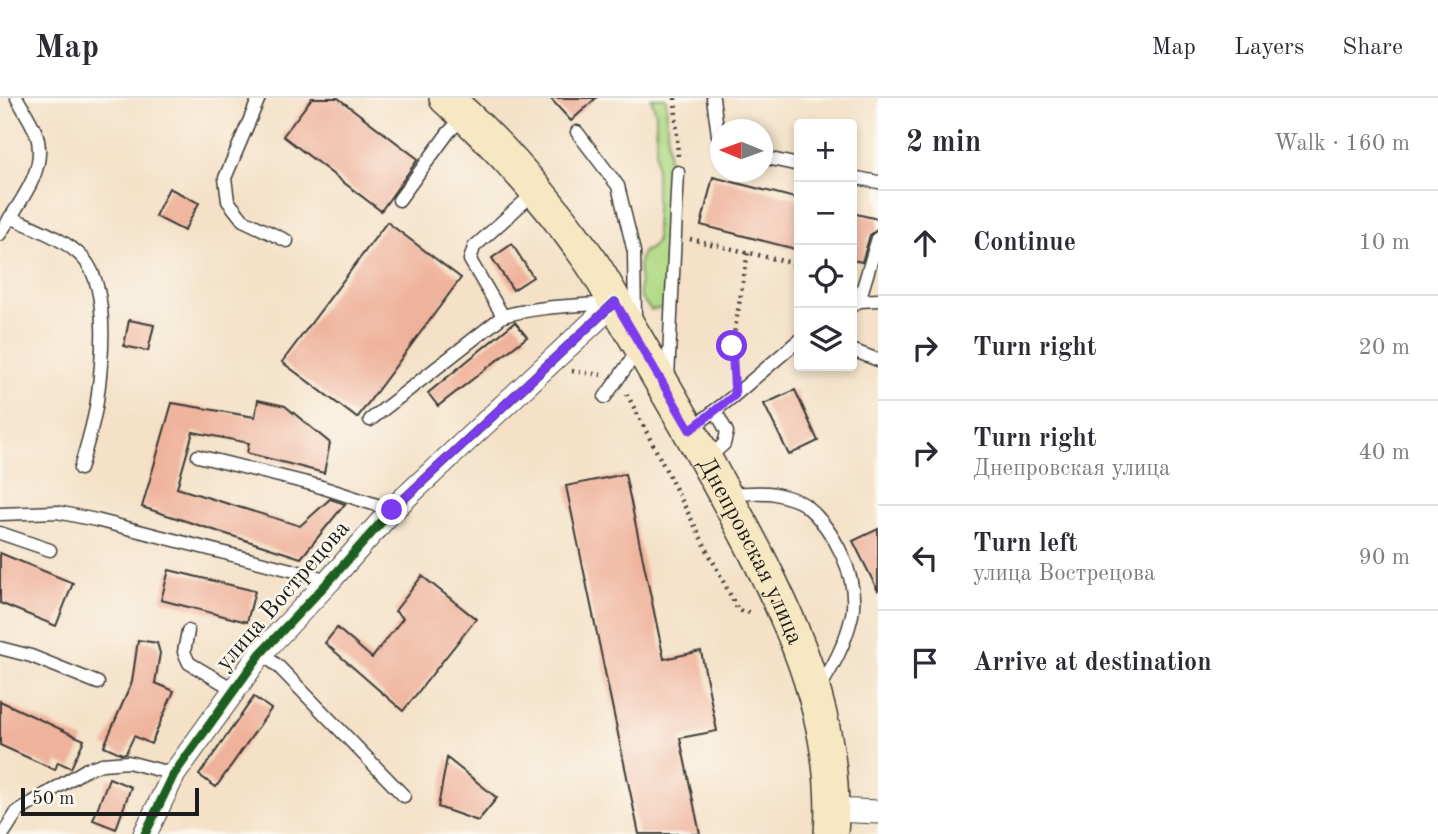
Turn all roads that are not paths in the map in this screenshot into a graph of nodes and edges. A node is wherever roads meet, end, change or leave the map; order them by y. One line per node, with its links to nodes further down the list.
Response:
1 (17, 98): 14 (lane)
2 (259, 98): 17 (lane)
3 (713, 98): 5 (lane)
4 (455, 106): 12 (main road, Днепровская улица); 13 (lane)
5 (716, 119)
6 (577, 132): 23 (lane)
7 (773, 159): 8 (lane)
8 (794, 164)
9 (678, 172): 27 (lane)
10 (857, 178): 11 (lane)
11 (878, 182)
12 (536, 192): 20 (main road, Днепровская улица); 22 (lane)
13 (399, 200)
14 (10, 217): 15 (lane); 34 (lane)
15 (0, 234)
16 (878, 238): 18 (lane)
17 (287, 241)
18 (857, 297)
19 (878, 300): 21 (lane)
20 (615, 302): 22 (lane); 23 (main road, Днепровская улица); 36 (street, улица Вострецова)
21 (857, 303)
22 (503, 316): 30 (lane)
23 (638, 342): 27 (main road, Днепровская улица); 28 (lane)
24 (794, 344): 29 (lane)
25 (857, 352): 26 (lane)
26 (878, 360)
27 (668, 392): 31 (main road, Днепровская улица)
28 (605, 397)
29 (715, 410): 31 (lane); 33 (lane)
30 (370, 420)
31 (690, 430): 33 (main road, Днепровская улица)
32 (198, 456): 36 (lane)
33 (706, 460): 35 (main road, Днепровская улица)
34 (80, 469)
35 (724, 494): 46 (main road, Днепровская улица); 46 (lane)
36 (392, 510): 40 (street, улица Вострецова)
37 (0, 514): 40 (lane)
38 (0, 533): 39 (lane)
39 (50, 550)
40 (330, 580): 43 (street, улица Вострецова)
41 (188, 631): 45 (lane)
42 (0, 648): 44 (lane)
43 (261, 653): 45 (street, улица Вострецова); 48 (lane)
44 (98, 682)
45 (233, 689): 47 (street, улица Вострецова)
46 (815, 695): 50 (main road, Днепровская улица)
47 (174, 774): 51 (lane); 52 (street, улица Вострецова)
48 (404, 796)
49 (878, 811): 50 (street)
50 (832, 822)
51 (3, 834)
52 (145, 834)

